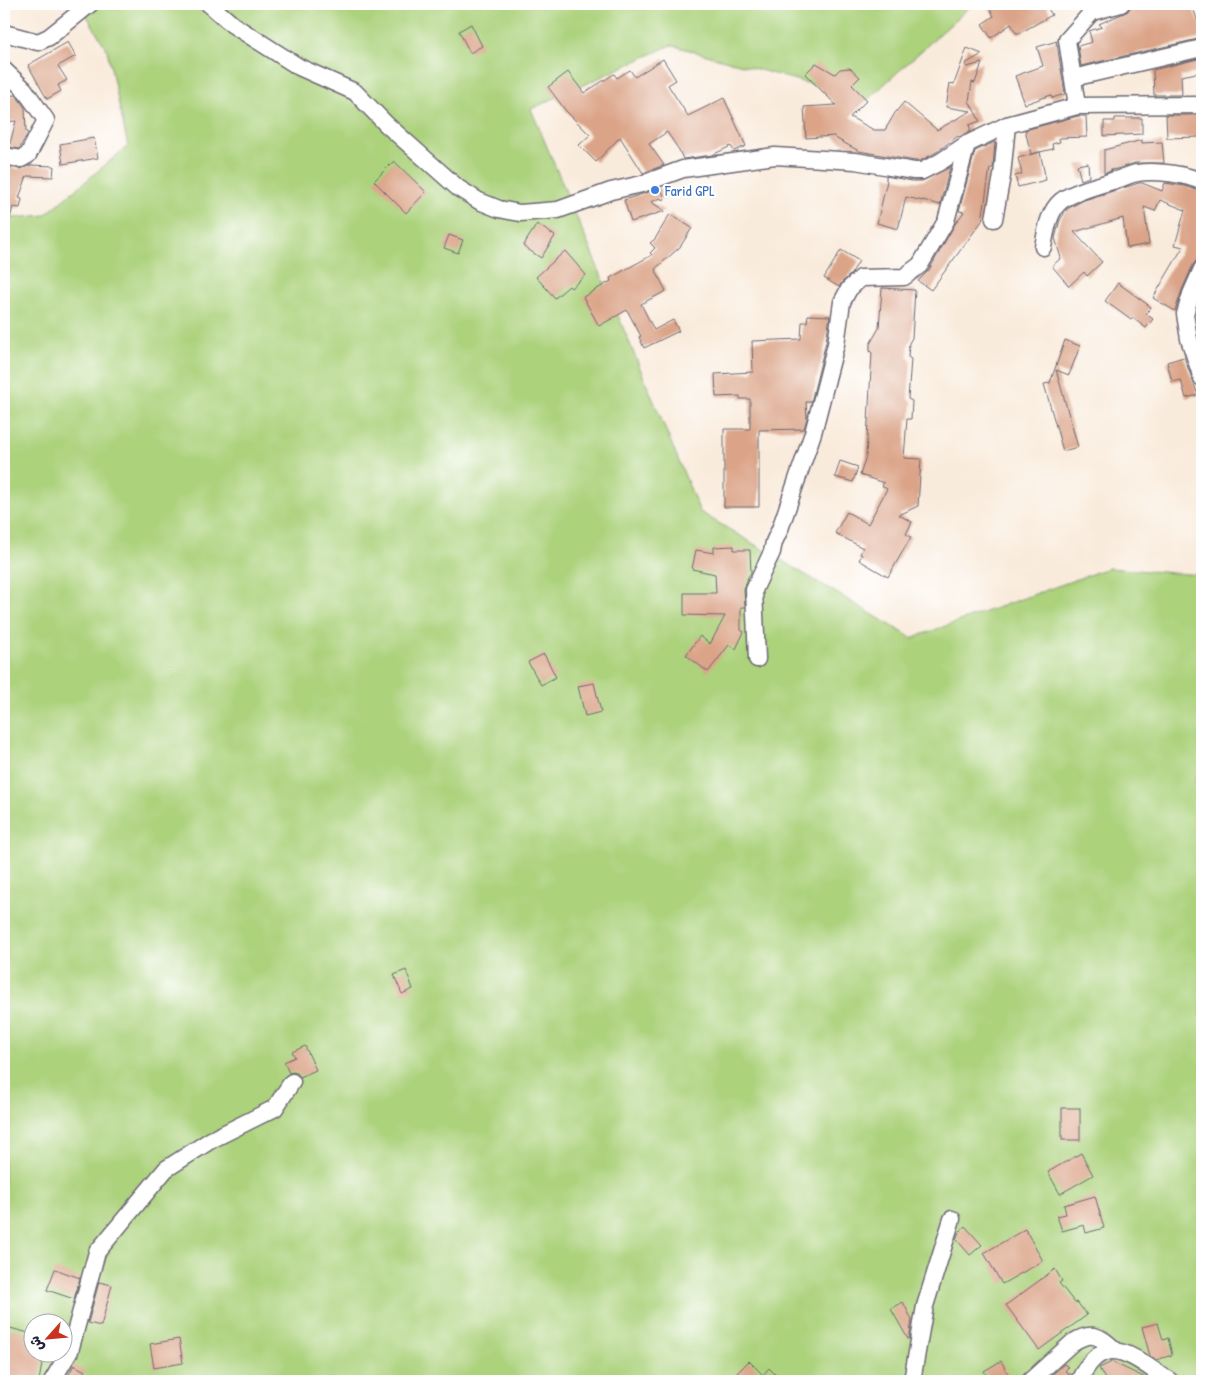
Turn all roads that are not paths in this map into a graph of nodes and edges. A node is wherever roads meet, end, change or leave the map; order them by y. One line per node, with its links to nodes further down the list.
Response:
1 (90, 4): 5 (street)
2 (209, 4): 12 (street)
3 (1121, 4): 4 (street)
4 (1094, 8): 8 (street)
5 (4, 33)
6 (1202, 48): 8 (street)
7 (4, 70): 13 (street)
8 (1073, 78): 10 (street)
9 (1202, 105): 10 (street)
10 (1077, 106): 11 (street)
11 (1007, 125): 12 (street); 15 (street)
12 (967, 144): 19 (street)
13 (4, 156)
14 (1202, 182): 16 (street)
15 (994, 219)
16 (1043, 247)
17 (1202, 269): 18 (street)
18 (1202, 378)
19 (757, 659)
20 (292, 1082): 23 (street)
21 (952, 1219): 24 (street)
22 (1115, 1350): 25 (street); 26 (street); 27 (street)
23 (52, 1381)
24 (912, 1381)
25 (1030, 1381)
26 (1079, 1381)
27 (1170, 1381)

